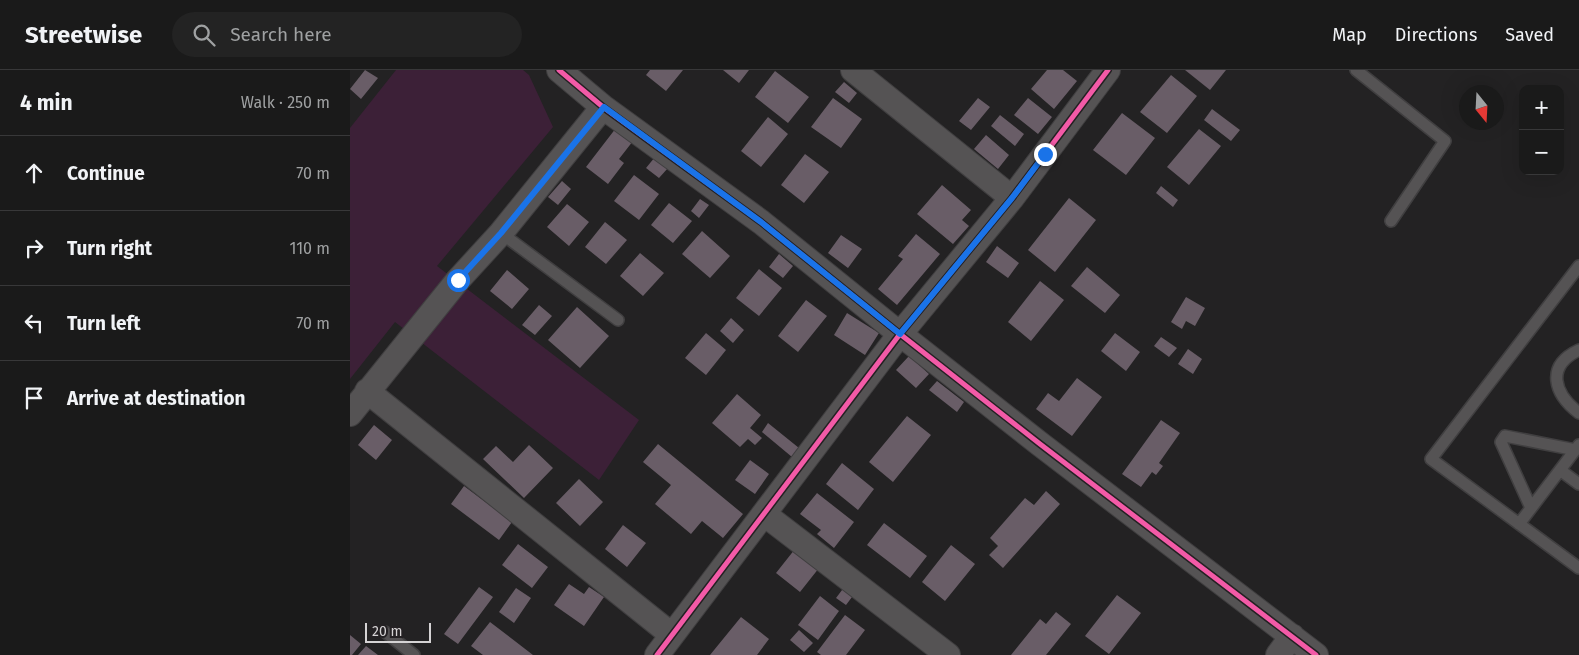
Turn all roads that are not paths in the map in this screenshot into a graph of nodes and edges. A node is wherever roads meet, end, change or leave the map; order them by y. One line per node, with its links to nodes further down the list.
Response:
1 (559, 70): 5 (street)
2 (853, 70): 6 (street)
3 (1108, 70): 6 (street)
4 (1356, 70): 7 (lane)
5 (604, 107): 8 (street); 11 (street)
6 (1012, 198): 11 (street)
7 (1391, 221)
8 (501, 233): 10 (lane); 13 (street)
9 (1578, 269): 21 (lane)
10 (618, 320)
11 (900, 334): 20 (street); 24 (street)
12 (1579, 350): 15 (lane)
13 (367, 392): 14 (street); 25 (street)
14 (350, 414)
15 (1579, 414)
16 (1577, 448): 17 (lane); 19 (lane)
17 (1560, 470): 18 (lane); 19 (lane)
18 (1579, 484)
19 (1531, 508): 21 (lane)
20 (764, 514): 25 (street); 27 (street)
21 (1519, 524): 22 (lane)
22 (1579, 568)
23 (385, 632): 26 (lane)
24 (1292, 636): 28 (street); 29 (street)
25 (668, 647)
26 (414, 655)
27 (948, 655)
28 (1278, 655)
29 (1316, 655)

